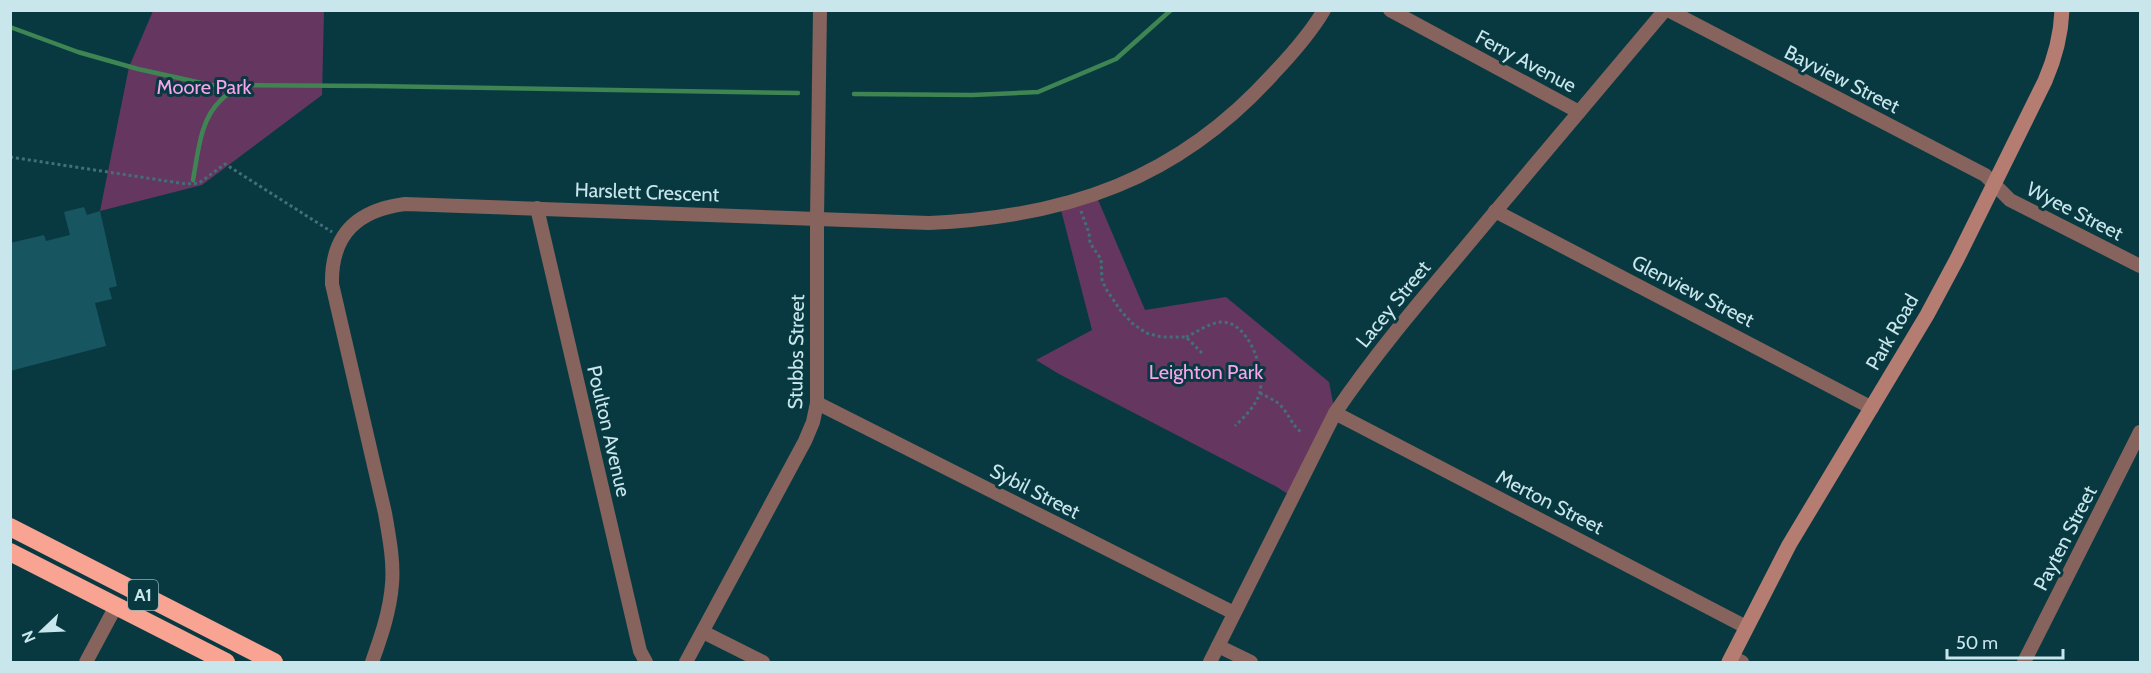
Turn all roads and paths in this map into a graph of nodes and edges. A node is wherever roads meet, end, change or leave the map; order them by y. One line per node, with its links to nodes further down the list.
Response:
1 (820, 10): 12 (street, Stubbs Street)
2 (1324, 10): 9 (street, Harslett Crescent)
3 (1390, 10): 6 (street, Ferry Avenue)
4 (1667, 10): 6 (street, Lacey Street); 8 (street, Bayview Street)
5 (2062, 10): 8 (main road, Park Road)
6 (1580, 112): 11 (street, Lacey Street)
7 (10, 157): 13 (path)
8 (1995, 185): 14 (street, Wyee Street); 19 (main road, Park Road)
9 (1077, 201): 12 (street, Harslett Crescent); 15 (path)
10 (537, 208): 12 (street, Harslett Crescent); 13 (street, Harslett Crescent); 36 (street, Poulton Avenue)
11 (1495, 211): 19 (street, Glenview Street); 20 (street, Lacey Street)
12 (817, 218): 18 (street, Stubbs Street)
13 (342, 239): 35 (street, Harslett Crescent)
14 (2140, 266)
15 (1186, 337): 16 (path); 17 (path)
16 (1202, 353)
17 (1260, 393): 21 (path); 22 (path)
18 (818, 403): 27 (street, Sybil Street); 29 (street, Stubbs Street)
19 (1872, 408): 28 (main road, Park Road)
20 (1335, 413): 27 (street, Lacey Street); 28 (street, Merton Street)
21 (1235, 426)
22 (1301, 432)
23 (2140, 432): 41 (street, Payten Street)
24 (10, 527): 34 (highway, A1)
25 (10, 552): 26 (highway, A1)
26 (116, 606): 32 (street); 33 (highway, A1)
27 (1234, 613): 30 (street, Lacey Street)
28 (1746, 627): 31 (main road, Park Road)
29 (703, 632): 37 (street, Stubbs Street); 38 (street)
30 (1218, 646): 39 (street, Lacey Street); 40 (street)
31 (1734, 661)
32 (86, 663)
33 (226, 663)
34 (274, 663)
35 (372, 663)
36 (646, 663)
37 (686, 663)
38 (763, 663)
39 (1210, 663)
40 (1251, 663)
41 (2024, 663)

